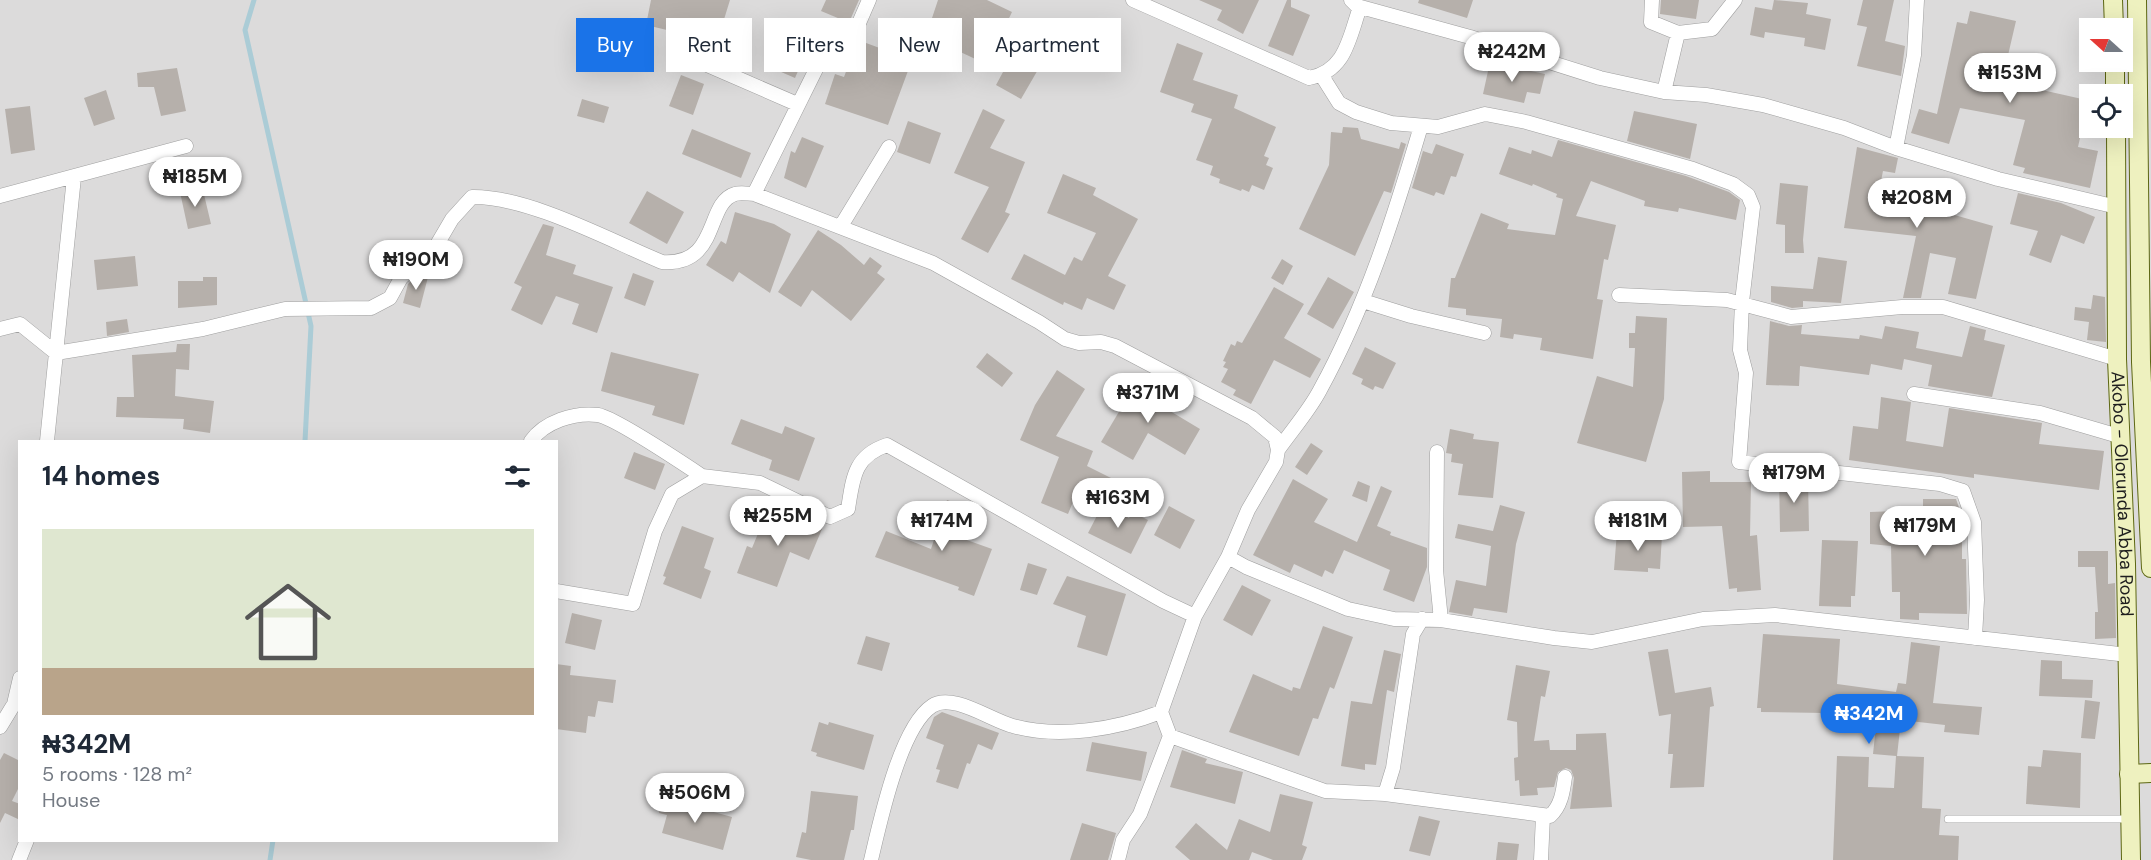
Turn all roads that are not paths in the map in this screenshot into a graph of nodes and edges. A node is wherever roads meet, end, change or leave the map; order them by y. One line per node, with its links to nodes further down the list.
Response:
1 (869, 0): 14 (street)
2 (1133, 0): 12 (street)
3 (1652, 0): 10 (street)
4 (1735, 0): 10 (street)
5 (1917, 0): 19 (street)
6 (2113, 0): 9 (main road)
7 (2138, 0): 26 (main road, Akobo - Olorunda Abba Road)
8 (1356, 4): 12 (street); 13 (street)
9 (2114, 18)
10 (1678, 33): 13 (street)
11 (723, 72): 14 (street)
12 (1322, 76): 15 (street)
13 (1664, 92): 19 (street)
14 (797, 104): 21 (street)
15 (1421, 126): 27 (street); 28 (street)
16 (2116, 138): 23 (main road, Akobo - Olorunda Abba Road)
17 (186, 146): 20 (street)
18 (889, 147): 24 (street)
19 (1896, 148): 23 (street)
20 (74, 177): 22 (street); 31 (street)
21 (754, 194): 24 (street); 31 (street)
22 (0, 196)
23 (2117, 207): 32 (main road, Akobo - Olorunda Abba Road)
24 (841, 226): 37 (street)
25 (1619, 295): 28 (street)
26 (2146, 297): 41 (main road, Akobo - Olorunda Abba Road)
27 (1363, 301): 30 (street); 37 (street)
28 (1742, 302): 32 (street); 46 (street)
29 (0, 329): 31 (street)
30 (1484, 333)
31 (56, 354): 35 (street)
32 (2117, 359): 34 (main road, Akobo - Olorunda Abba Road)
33 (1914, 394): 34 (street)
34 (2122, 437): 47 (main road, Akobo - Olorunda Abba Road)
35 (47, 440)
36 (532, 440): 39 (street)
37 (1278, 450): 40 (street)
38 (1437, 452): 45 (street)
39 (702, 477): 42 (street); 43 (street)
40 (1228, 556): 43 (street); 44 (street)
41 (2151, 565)
42 (558, 591)
43 (1195, 616): 49 (street)
44 (1422, 619): 45 (street); 55 (street)
45 (1441, 620): 46 (street)
46 (1975, 638): 47 (street)
47 (2128, 655): 53 (main road, Akobo - Olorunda Abba Road)
48 (18, 687): 50 (street)
49 (1161, 712): 51 (street); 61 (street)
50 (0, 727)
51 (1170, 736): 55 (street); 62 (street)
52 (2151, 773): 53 (main road)
53 (2129, 774): 58 (main road, Akobo - Olorunda Abba Road)
54 (1564, 777): 56 (street)
55 (1385, 794): 56 (street)
56 (1543, 816): 63 (street)
57 (1948, 819): 58 (lane)
58 (2130, 819): 64 (main road, Akobo - Olorunda Abba Road)
59 (26, 842): 60 (street)
60 (19, 860)
61 (871, 860)
62 (1118, 860)
63 (1541, 860)
64 (2131, 860)

